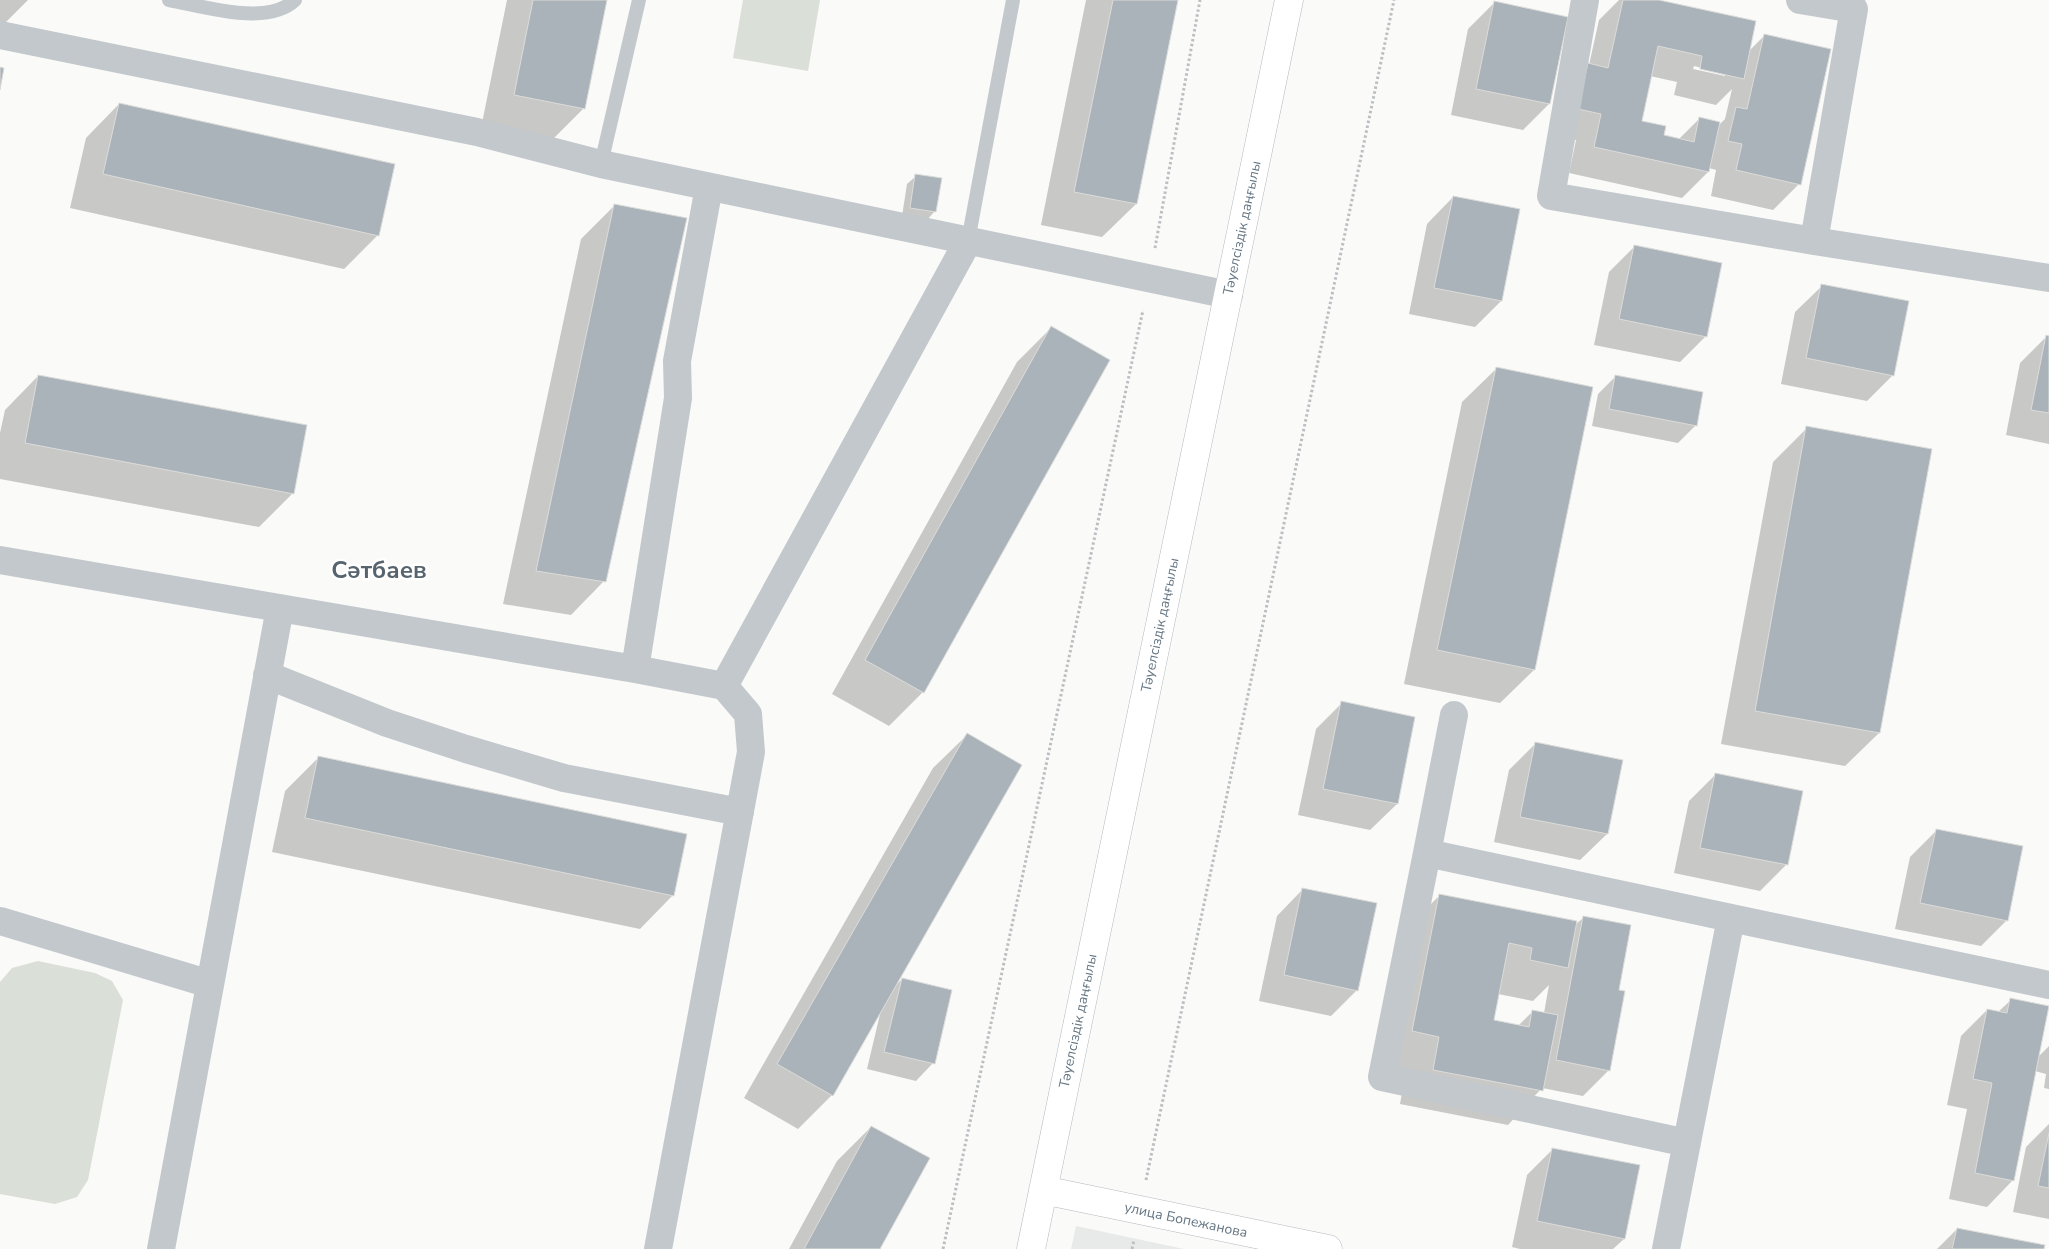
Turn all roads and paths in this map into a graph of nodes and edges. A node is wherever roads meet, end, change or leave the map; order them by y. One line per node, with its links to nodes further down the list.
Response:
1 (169, 0): 2 (lane)
2 (295, 0)
3 (639, 0): 11 (lane)
4 (1013, 0): 13 (lane)
5 (1200, 0): 16 (path)
6 (1289, 0): 17 (street, Тәуелсіздік даңғылы)
7 (1394, 0): 32 (path)
8 (1585, 0): 14 (street)
9 (1800, 0): 14 (street)
10 (0, 35): 11 (street)
11 (601, 164): 12 (street)
12 (709, 187): 13 (street); 20 (street)
13 (968, 241): 16 (street); 22 (street)
14 (1814, 241): 15 (street)
15 (2049, 278)
16 (1149, 279): 17 (street); 35 (path)
17 (1228, 295): 31 (street, Тәуелсіздік даңғылы)
18 (0, 560): 19 (street)
19 (280, 608): 20 (street); 21 (street)
20 (635, 669): 22 (street)
21 (267, 675): 24 (street); 28 (street)
22 (724, 686): 24 (street)
23 (1454, 715): 25 (street)
24 (740, 812): 34 (street)
25 (1427, 853): 26 (street); 30 (street)
26 (1731, 918): 29 (street); 30 (street)
27 (0, 921): 28 (street)
28 (210, 984): 33 (street)
29 (2049, 985)
30 (1687, 1143): 39 (street)
31 (1043, 1190): 32 (street, улица Бопежанова); 36 (street, Тәуелсіздік даңғылы)
32 (1140, 1210): 37 (path); 38 (street, улица Бопежанова)
33 (161, 1249)
34 (658, 1249)
35 (943, 1249)
36 (1031, 1249)
37 (1132, 1249)
38 (1328, 1249)
39 (1666, 1249)

